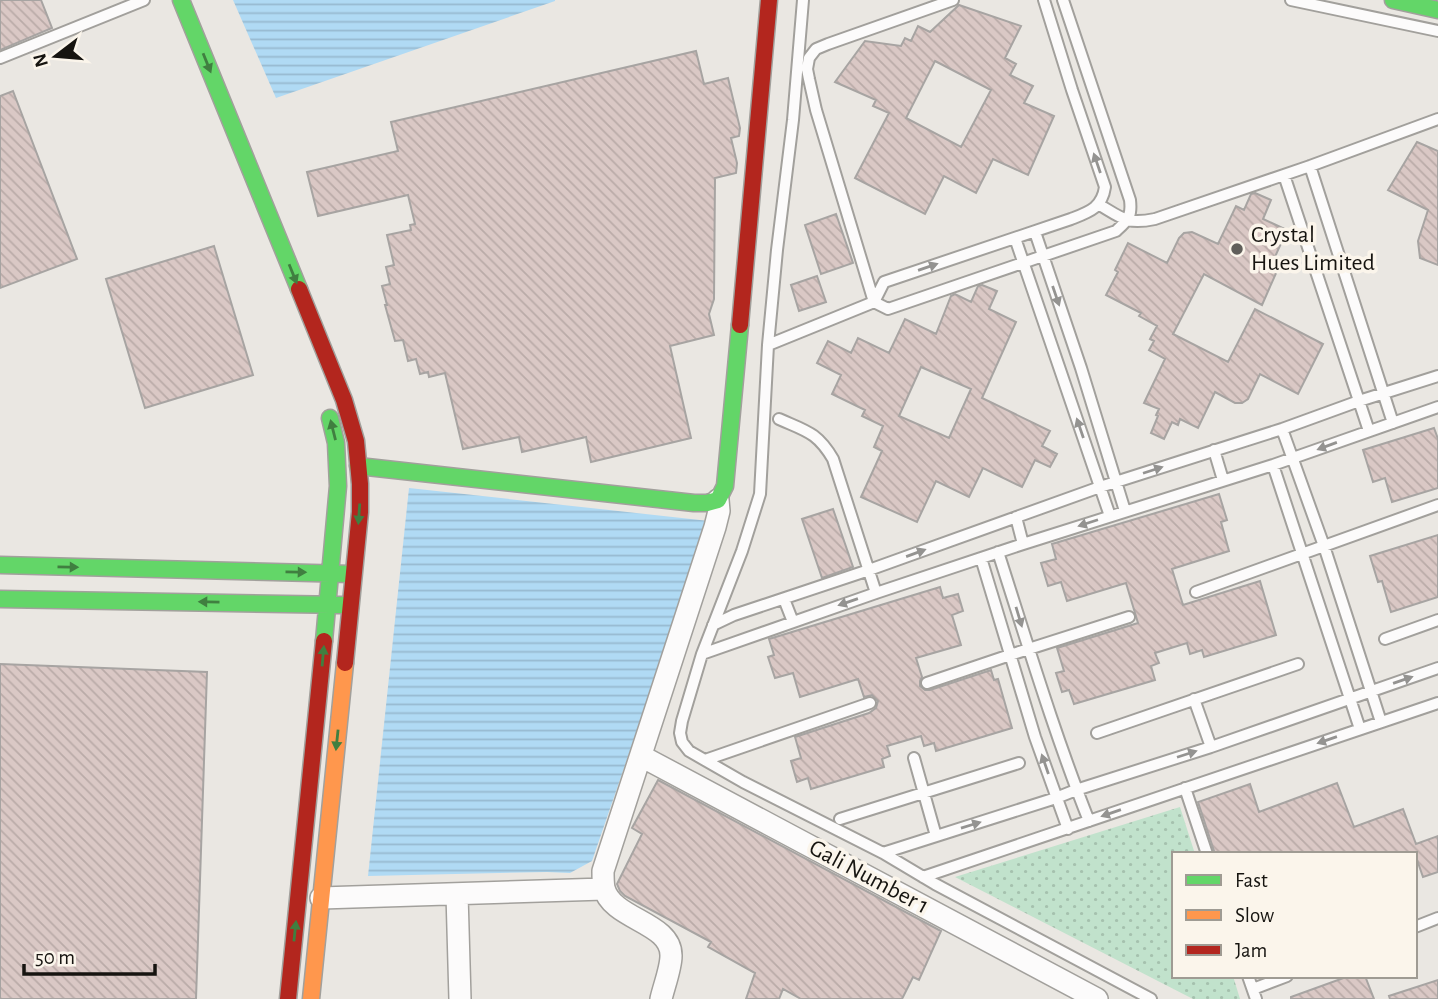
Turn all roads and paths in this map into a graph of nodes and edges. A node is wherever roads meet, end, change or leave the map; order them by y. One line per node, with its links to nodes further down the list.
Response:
1 (144, 0): 12 (lane)
2 (181, 0): 40 (street, one-way to 40)
3 (769, 0): 44 (street)
4 (803, 0): 25 (lane)
5 (953, 0): 24 (lane)
6 (1044, 0): 14 (lane)
7 (1063, 0): 13 (lane)
8 (1291, 0): 11 (lane)
9 (1400, 1): 10 (street)
10 (1438, 10)
11 (1438, 31)
12 (0, 58)
13 (1091, 84): 14 (lane); 19 (lane)
14 (1072, 90): 18 (lane, one-way to 14)
15 (1438, 119): 16 (lane)
16 (1310, 166): 17 (lane); 29 (lane)
17 (1284, 175): 19 (lane); 30 (lane)
18 (1098, 204): 19 (lane); 20 (lane)
19 (1127, 221): 22 (lane)
20 (1035, 232): 21 (lane); 22 (lane)
21 (1015, 238): 23 (lane); 24 (lane, one-way to 21)
22 (1043, 256): 23 (lane); 26 (lane, one-way to 26)
23 (1023, 262): 24 (lane); 27 (lane)
24 (874, 302): 25 (lane)
25 (768, 345): 67 (lane)
26 (1081, 368): 27 (lane); 42 (lane)
27 (1061, 374): 43 (lane, one-way to 27)
28 (1438, 376): 29 (lane)
29 (1383, 393): 30 (lane); 34 (lane)
30 (1359, 401): 35 (lane); 36 (lane)
31 (327, 407): 56 (street, one-way to 31)
32 (1438, 407): 34 (lane)
33 (779, 419): 55 (lane)
34 (1393, 423): 36 (lane)
35 (1282, 429): 37 (lane); 38 (lane)
36 (1368, 431): 38 (lane, one-way to 38)
37 (1214, 450): 41 (lane); 42 (lane, one-way to 37)
38 (1292, 459): 39 (lane); 50 (lane)
39 (1273, 465): 41 (lane); 52 (lane)
40 (358, 466): 44 (street); 57 (street, one-way to 57)
41 (1223, 480): 46 (lane)
42 (1116, 482): 43 (lane); 46 (lane)
43 (1100, 487): 47 (lane); 48 (lane)
44 (718, 500): 84 (street)
45 (1438, 505): 50 (lane)
46 (1125, 511): 47 (lane)
47 (1110, 516): 49 (lane, one-way to 49)
48 (1017, 517): 49 (lane); 55 (lane, one-way to 48)
49 (1023, 544): 51 (lane)
50 (1324, 546): 52 (lane); 75 (lane)
51 (998, 552): 53 (lane); 69 (lane, one-way to 69)
52 (1302, 553): 58 (lane); 76 (lane)
53 (981, 558): 59 (lane); 71 (lane)
54 (0, 565): 56 (street, one-way to 56)
55 (869, 570): 59 (lane); 60 (lane)
56 (330, 573): 57 (street); 62 (street)
57 (353, 574): 63 (street)
58 (1196, 592)
59 (876, 593): 66 (lane, one-way to 66)
60 (784, 598): 66 (lane); 67 (lane)
61 (0, 599): 62 (street, one-way to 61)
62 (327, 604): 63 (street); 106 (street, one-way to 62)
63 (350, 606): 101 (street, one-way to 101)
64 (1129, 617): 69 (lane)
65 (1438, 620): 68 (lane)
66 (793, 622): 70 (lane)
67 (713, 625): 70 (lane)
68 (1385, 639)
69 (1029, 648): 71 (lane); 89 (lane)
70 (702, 654): 86 (lane)
71 (1010, 655): 74 (lane); 91 (lane, one-way to 71)
72 (1298, 664): 77 (lane)
73 (1438, 668): 75 (lane, one-way to 73)
74 (927, 683)
75 (1372, 691): 76 (lane); 80 (lane)
76 (1350, 698): 81 (lane); 83 (lane)
77 (1194, 699): 82 (lane); 83 (lane)
78 (870, 703): 86 (lane)
79 (1438, 703): 80 (lane)
80 (1381, 722): 81 (lane)
81 (1360, 729): 88 (lane, one-way to 88)
82 (1097, 733)
83 (1210, 747): 89 (lane, one-way to 83)
84 (642, 755): 99 (street); 110 (street, Gali Number 1)
85 (914, 758): 90 (lane)
86 (705, 760): 97 (lane)
87 (1019, 763): 90 (lane)
88 (1185, 788): 93 (lane, one-way to 93); 96 (lane)
89 (1076, 790): 91 (lane); 93 (lane)
90 (924, 794): 92 (lane); 95 (lane)
91 (1056, 798): 94 (lane); 95 (lane, one-way to 91)
92 (840, 819)
93 (1089, 821): 94 (lane)
94 (1068, 829): 98 (lane)
95 (936, 835): 97 (lane)
96 (1206, 852)
97 (883, 853): 98 (lane)
98 (923, 877): 111 (lane)
99 (604, 889): 100 (street); 109 (street)
100 (457, 894): 101 (street); 108 (street)
101 (321, 898): 107 (street)
102 (1438, 918): 103 (lane)
103 (1417, 926)
104 (1283, 978): 105 (lane)
105 (1254, 994)
106 (288, 999)
107 (311, 999)
108 (460, 999)
109 (661, 999)
110 (1097, 999)
111 (1151, 999)

